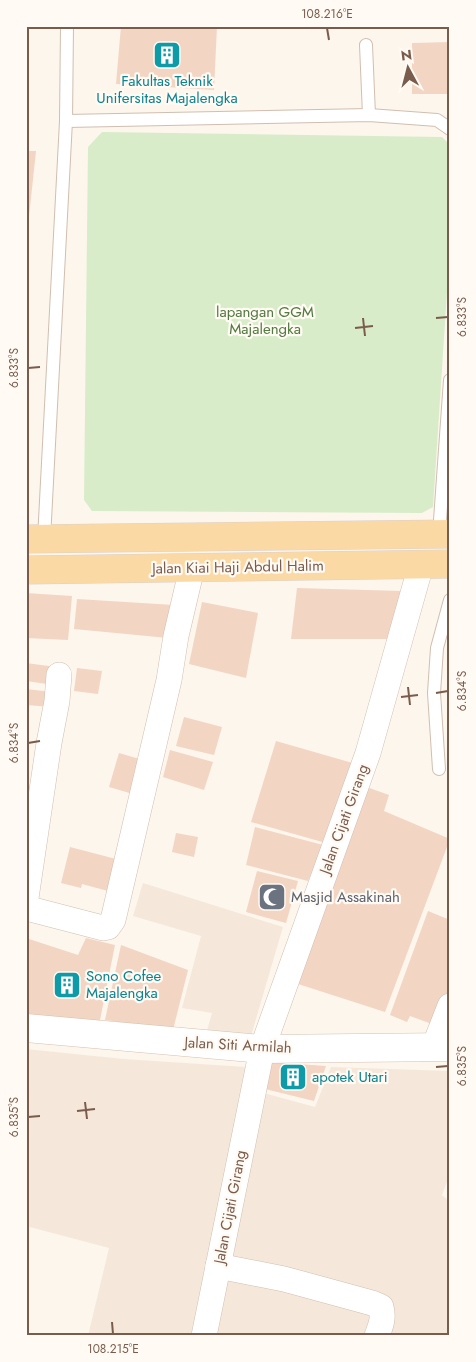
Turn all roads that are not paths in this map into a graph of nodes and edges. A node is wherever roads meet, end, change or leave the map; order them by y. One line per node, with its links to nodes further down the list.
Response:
1 (67, 26): 4 (lane)
2 (366, 45): 3 (lane)
3 (369, 114): 4 (lane); 5 (lane)
4 (66, 121): 8 (lane)
5 (450, 129)
6 (450, 380): 7 (lane)
7 (444, 534): 8 (main road, Jalan Kiai Haji Abdul Halim)
8 (35, 539)
9 (450, 564): 10 (main road, Jalan Kiai Haji Abdul Halim)
10 (421, 565): 11 (main road, Jalan Kiai Haji Abdul Halim); 21 (street, Jalan Cijati Girang)
11 (192, 568): 12 (main road, Jalan Kiai Haji Abdul Halim); 17 (street)
12 (26, 570)
13 (450, 600): 15 (lane)
14 (59, 675): 16 (street)
15 (439, 770)
16 (26, 898)
17 (26, 908)
18 (450, 1006): 20 (street)
19 (26, 1028): 21 (main road, Jalan Siti Armilah)
20 (442, 1047): 21 (main road, Jalan Siti Armilah)
21 (262, 1049): 22 (street, Jalan Cijati Girang)
22 (218, 1266): 23 (street, Jalan Cijati Girang); 24 (street)
23 (204, 1336)
24 (377, 1336)

